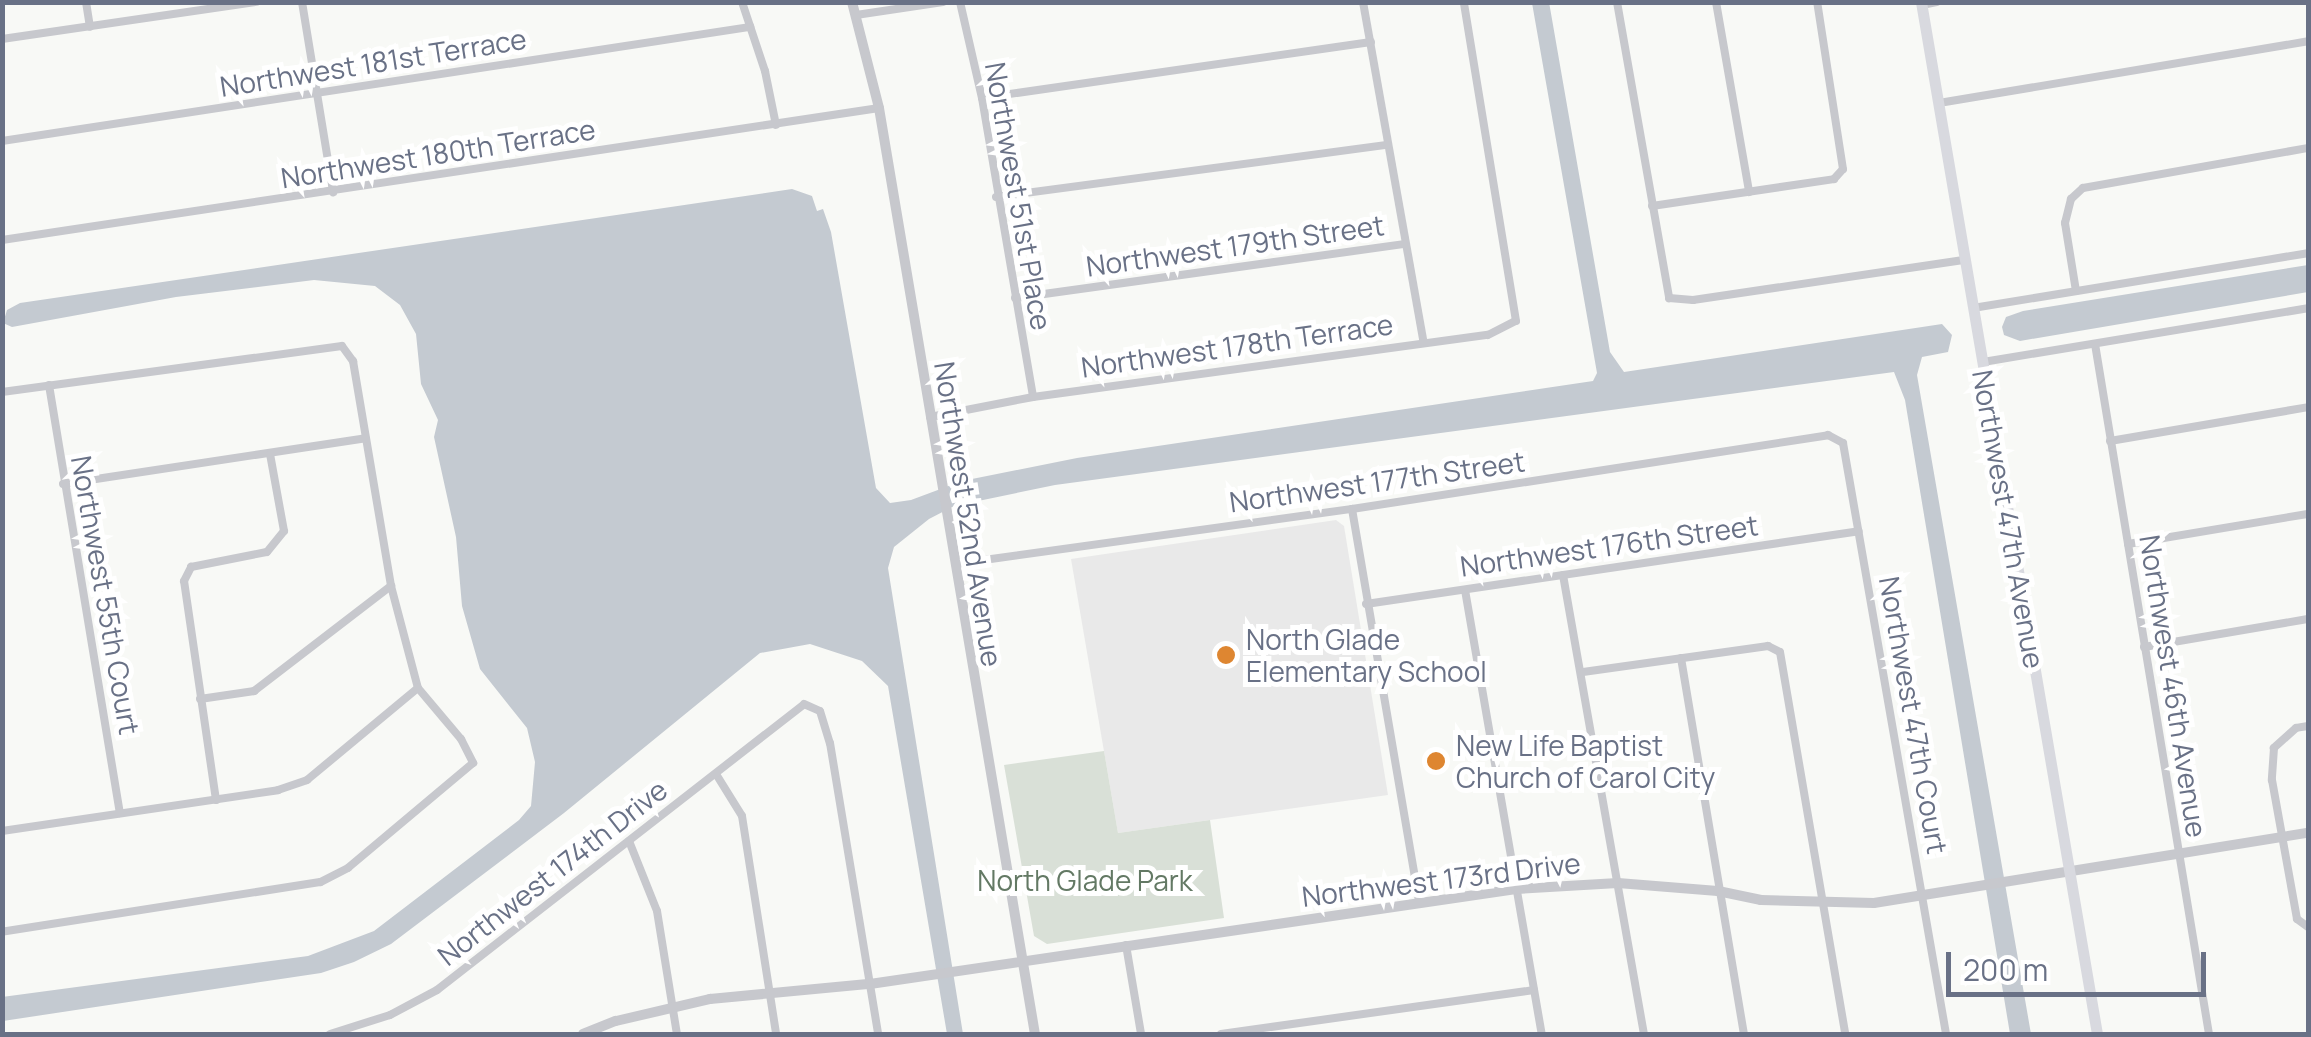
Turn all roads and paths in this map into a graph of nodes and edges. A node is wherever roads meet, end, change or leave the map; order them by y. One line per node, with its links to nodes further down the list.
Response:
1 (86, 2): 16 (street)
2 (256, 2): 16 (street)
3 (302, 2): 21 (street)
4 (742, 2): 17 (street)
5 (852, 2): 15 (street, Northwest 52nd Avenue)
6 (943, 2): 15 (street)
7 (960, 2): 22 (street, Northwest 51st Place)
8 (1364, 2): 20 (street)
9 (1464, 2): 41 (street, Northwest 178th Terrace)
10 (1617, 2): 32 (street)
11 (1716, 2): 30 (street)
12 (1817, 2): 30 (street)
13 (1938, 2): 14 (street)
14 (1922, 4): 23 (main road, Northwest 47th Avenue)
15 (856, 16): 24 (street, Northwest 52nd Avenue)
16 (90, 26): 18 (street)
17 (750, 27): 21 (street, Northwest 181st Terrace); 25 (street)
18 (2, 39)
19 (2308, 41): 23 (street)
20 (1370, 42): 22 (street); 27 (street)
21 (315, 93): 26 (street, Northwest 181st Terrace); 29 (street)
22 (982, 98): 31 (street, Northwest 51st Place)
23 (1939, 102): 36 (main road, Northwest 47th Avenue)
24 (879, 108): 25 (street, Northwest 180th Terrace); 48 (street, Northwest 52nd Avenue)
25 (776, 125): 29 (street, Northwest 180th Terrace)
26 (2, 141)
27 (1387, 145): 31 (street); 34 (street)
28 (2308, 148): 37 (street)
29 (333, 192): 33 (street, Northwest 180th Terrace)
30 (1749, 192): 32 (street)
31 (996, 197): 38 (street, Northwest 51st Place)
32 (1652, 206): 36 (street)
33 (2, 240)
34 (1403, 244): 38 (street, Northwest 179th Street); 41 (street)
35 (2308, 253): 37 (street)
36 (1965, 260): 39 (main road, Northwest 47th Avenue)
37 (2076, 291): 39 (street)
38 (1014, 298): 46 (street, Northwest 51st Place)
39 (1973, 308): 43 (main road, Northwest 47th Avenue)
40 (2308, 308): 42 (street)
41 (1423, 340): 46 (street, Northwest 178th Terrace)
42 (2095, 344): 43 (street); 51 (street, Northwest 46th Avenue)
43 (1982, 362): 78 (main road, Northwest 47th Avenue)
44 (49, 385): 45 (street); 49 (street); 53 (street, Northwest 55th Court)
45 (2, 392)
46 (1033, 397): 48 (street, Northwest 178th Terrace)
47 (2308, 407): 51 (street)
48 (930, 417): 58 (street, Northwest 52nd Avenue)
49 (366, 438): 52 (street); 60 (street)
50 (1806, 438): 54 (street, Northwest 177th Street); 56 (street, Northwest 47th Court)
51 (2110, 441): 57 (street, Northwest 46th Avenue)
52 (270, 454): 53 (street); 68 (street)
53 (63, 484): 72 (street, Northwest 55th Court)
54 (1352, 509): 58 (street, Northwest 177th Street); 62 (street)
55 (2308, 514): 57 (street)
56 (1859, 531): 59 (street, Northwest 176th Street); 82 (street, Northwest 47th Court)
57 (2128, 544): 64 (street, Northwest 46th Avenue)
58 (954, 564): 88 (street, Northwest 52nd Avenue)
59 (1563, 575): 61 (street, Northwest 176th Street); 66 (street)
60 (390, 586): 67 (street); 68 (street)
61 (1466, 590): 62 (street, Northwest 176th Street); 80 (street)
62 (1366, 604): 83 (street)
63 (2308, 619): 64 (street)
64 (2144, 647): 77 (street, Northwest 46th Avenue)
65 (1681, 658): 66 (street); 81 (street); 84 (street)
66 (1583, 672): 79 (street)
67 (418, 688): 71 (street); 86 (street)
68 (200, 699): 71 (street)
69 (2308, 726): 75 (street)
70 (716, 774): 76 (street, Northwest 174th Drive); 89 (street, Northwest 174th Drive); 91 (street)
71 (216, 800): 72 (street)
72 (120, 813): 73 (street)
73 (2, 832)
74 (2308, 833): 75 (street, Northwest 173rd Drive)
75 (2281, 838): 77 (street, Northwest 173rd Drive); 85 (street)
76 (629, 842): 92 (street); 93 (street, Northwest 174th Drive)
77 (2179, 856): 78 (street, Northwest 173rd Drive); 107 (street, Northwest 46th Avenue)
78 (2069, 872): 82 (street, Northwest 173rd Drive); 106 (main road, Northwest 47th Avenue)
79 (1618, 883): 80 (street, Northwest 173rd Drive); 81 (street, Northwest 173rd Drive); 102 (street)
80 (1516, 889): 83 (street, Northwest 173rd Drive); 90 (street)
81 (1718, 891): 84 (street, Northwest 173rd Drive); 103 (street)
82 (1923, 896): 84 (street, Northwest 173rd Drive); 105 (street, Northwest 47th Court)
83 (1419, 901): 87 (street, Northwest 173rd Drive)
84 (1822, 903): 104 (street)
85 (2308, 927)
86 (2, 932)
87 (1126, 946): 88 (street, Northwest 173rd Drive); 99 (street)
88 (1022, 962): 89 (street, Northwest 173rd Drive); 98 (street, Northwest 52nd Avenue)
89 (870, 984): 91 (street, Northwest 173rd Drive); 97 (street)
90 (1534, 990): 100 (street); 101 (street)
91 (770, 996): 92 (street, Northwest 173rd Drive); 96 (street)
92 (672, 1008): 94 (street, Northwest 173rd Drive); 95 (street)
93 (330, 1034)
94 (583, 1034)
95 (677, 1034)
96 (776, 1034)
97 (878, 1034)
98 (1035, 1034)
99 (1141, 1034)
100 (1221, 1034)
101 (1542, 1034)
102 (1644, 1034)
103 (1744, 1034)
104 (1845, 1034)
105 (1946, 1034)
106 (2098, 1034)
107 (2209, 1034)

